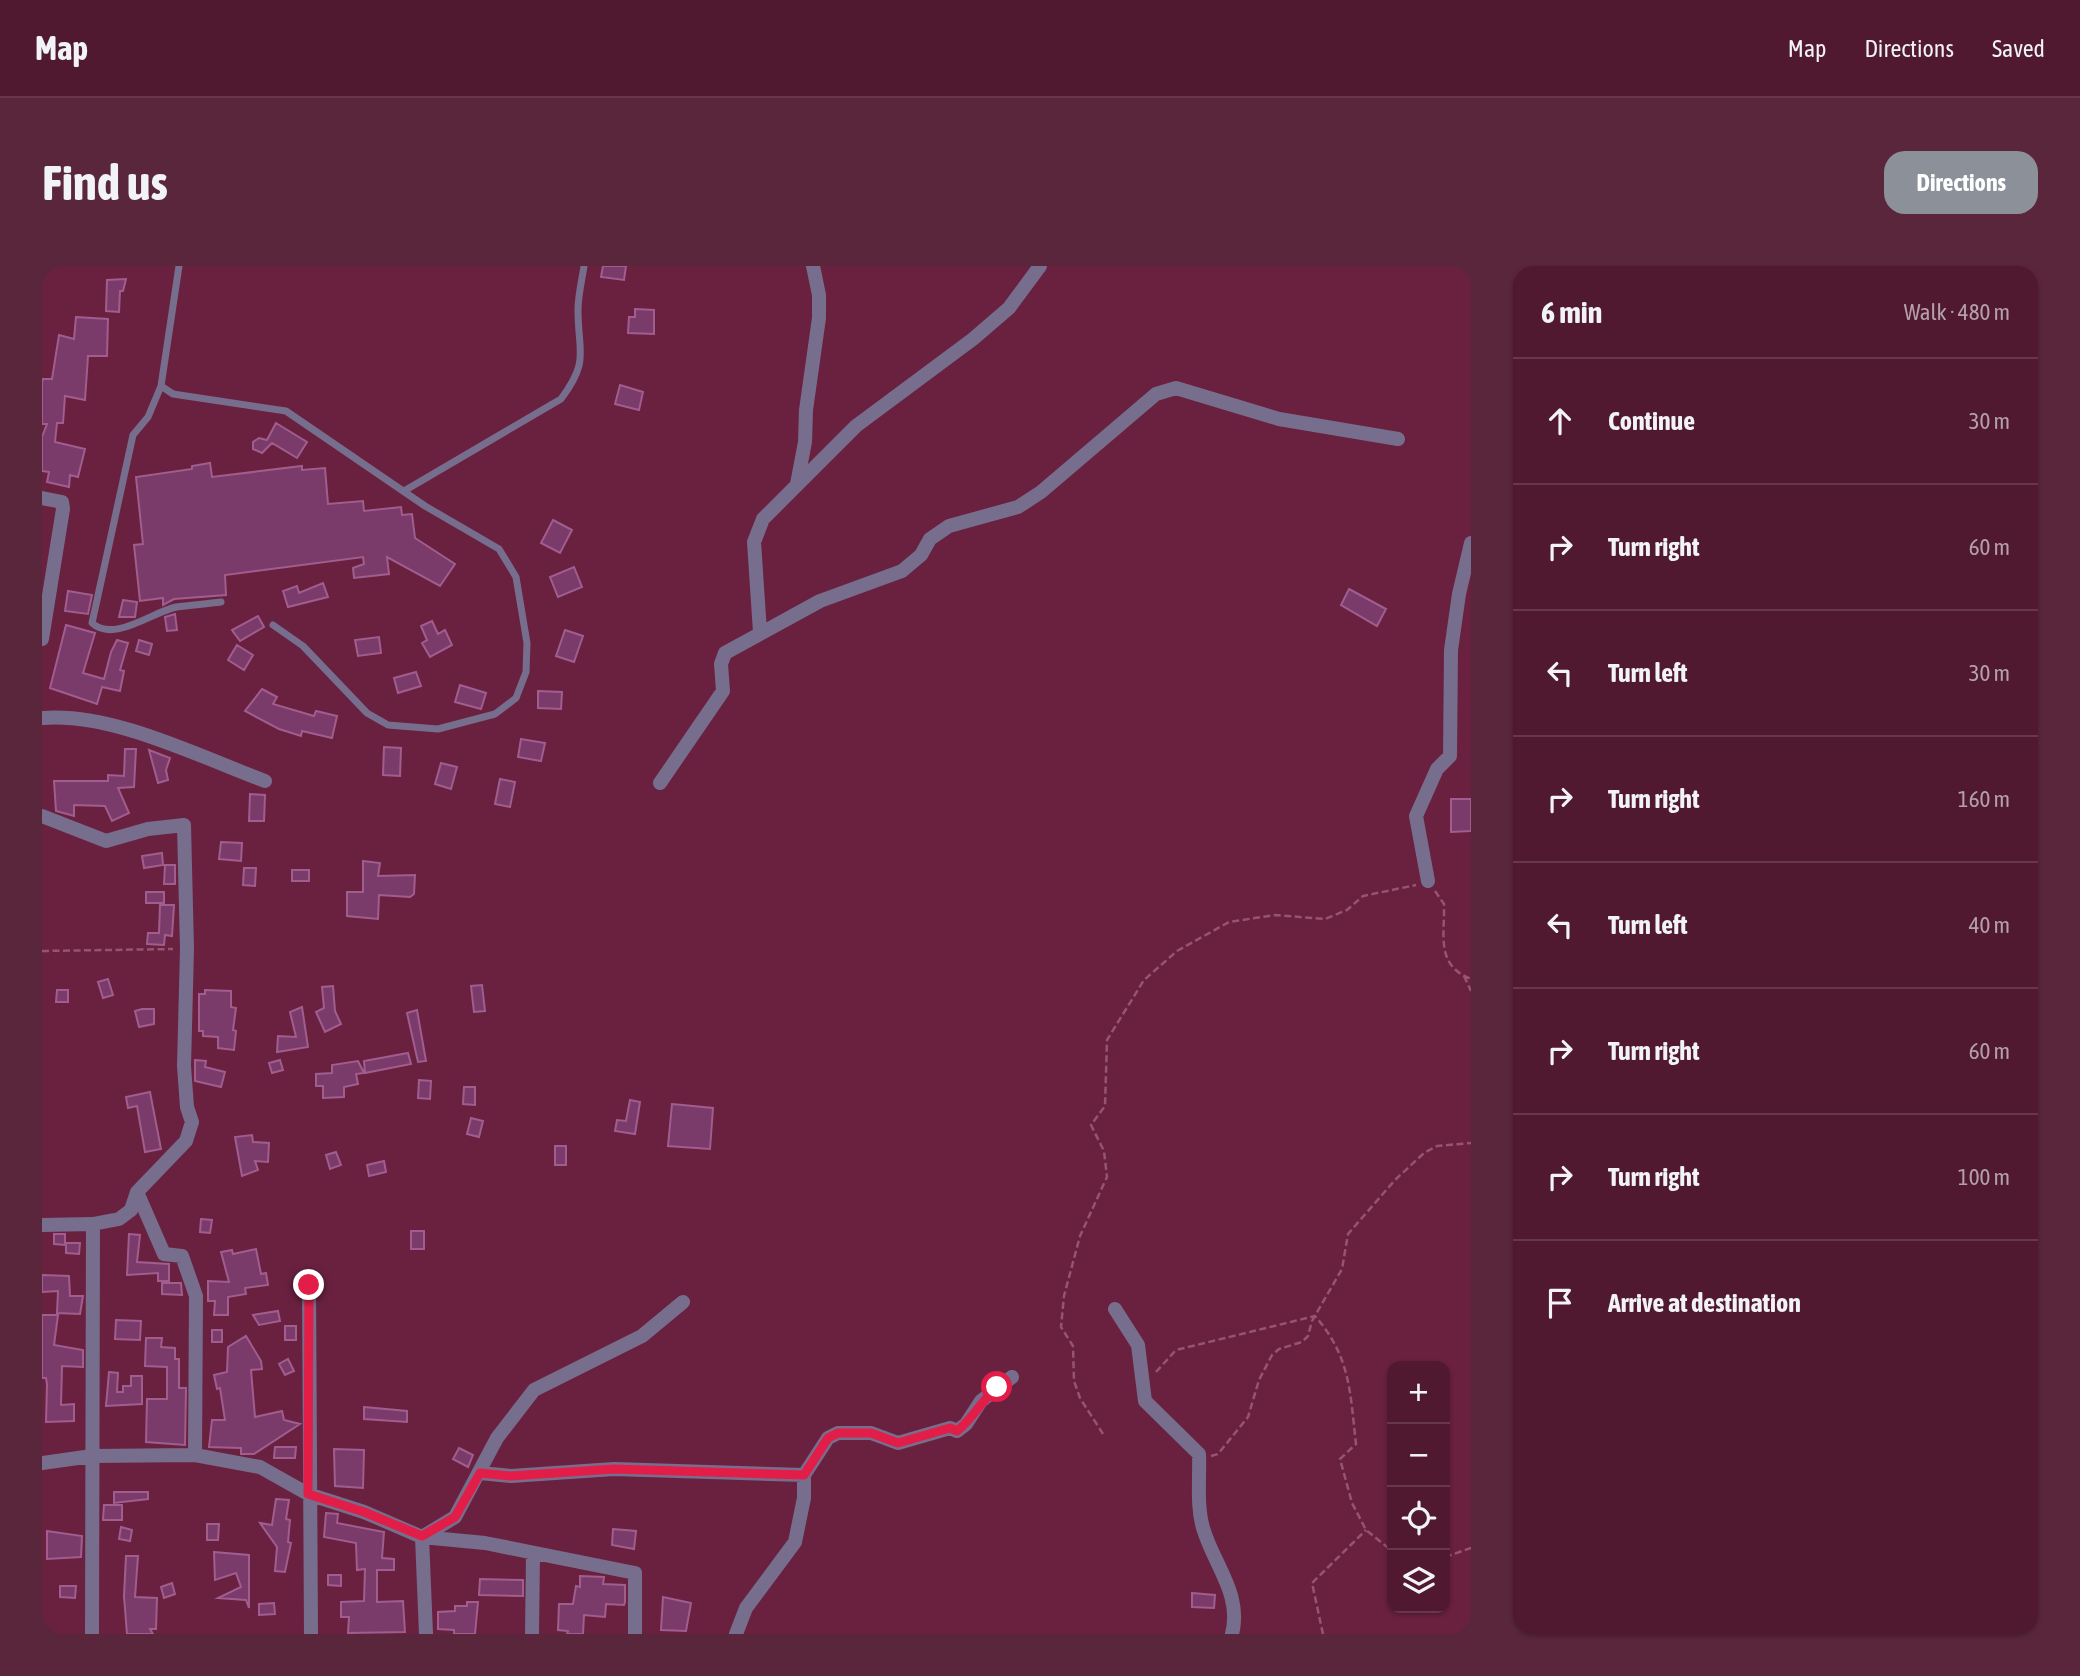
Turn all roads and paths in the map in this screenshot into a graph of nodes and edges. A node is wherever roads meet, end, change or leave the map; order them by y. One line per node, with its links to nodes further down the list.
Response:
1 (178, 266): 5 (lane)
2 (584, 266): 8 (lane)
3 (813, 266): 7 (street)
4 (1040, 266): 7 (street)
5 (161, 386): 8 (lane); 11 (lane)
6 (1398, 439): 13 (street)
7 (797, 485): 13 (street)
8 (404, 491): 12 (lane)
9 (42, 498): 14 (street)
10 (1471, 543): 19 (street)
11 (221, 602)
12 (273, 625)
13 (761, 632): 17 (street)
14 (42, 639)
15 (42, 718): 16 (street)
16 (265, 781)
17 (660, 783)
18 (42, 816): 20 (street)
19 (1428, 881): 22 (path); 35 (path)
20 (187, 948): 21 (path); 26 (street)
21 (42, 951)
22 (1464, 976): 23 (path); 24 (path)
23 (1471, 979)
24 (1471, 991)
25 (1471, 1143): 32 (path)
26 (137, 1192): 27 (street); 36 (street)
27 (93, 1224): 28 (street); 37 (street)
28 (42, 1225)
29 (309, 1285): 42 (street)
30 (683, 1301): 40 (street)
31 (1115, 1309): 55 (street)
32 (1315, 1316): 34 (path); 38 (path); 43 (path)
33 (1012, 1377): 41 (street)
34 (1152, 1377)
35 (1103, 1434)
36 (195, 1455): 37 (street); 42 (street)
37 (92, 1456): 39 (street); 49 (street)
38 (1206, 1457)
39 (42, 1463)
40 (480, 1473): 41 (street); 44 (street)
41 (804, 1475): 54 (street)
42 (308, 1494): 44 (street); 50 (street)
43 (1366, 1530): 46 (path); 56 (path)
44 (422, 1536): 47 (street); 51 (street)
45 (1471, 1548): 48 (path)
46 (1391, 1550)
47 (533, 1554): 52 (street); 53 (street)
48 (1450, 1555)
49 (92, 1634)
50 (311, 1634)
51 (426, 1634)
52 (531, 1634)
53 (635, 1634)
54 (736, 1634)
55 (1232, 1634)
56 (1323, 1634)

